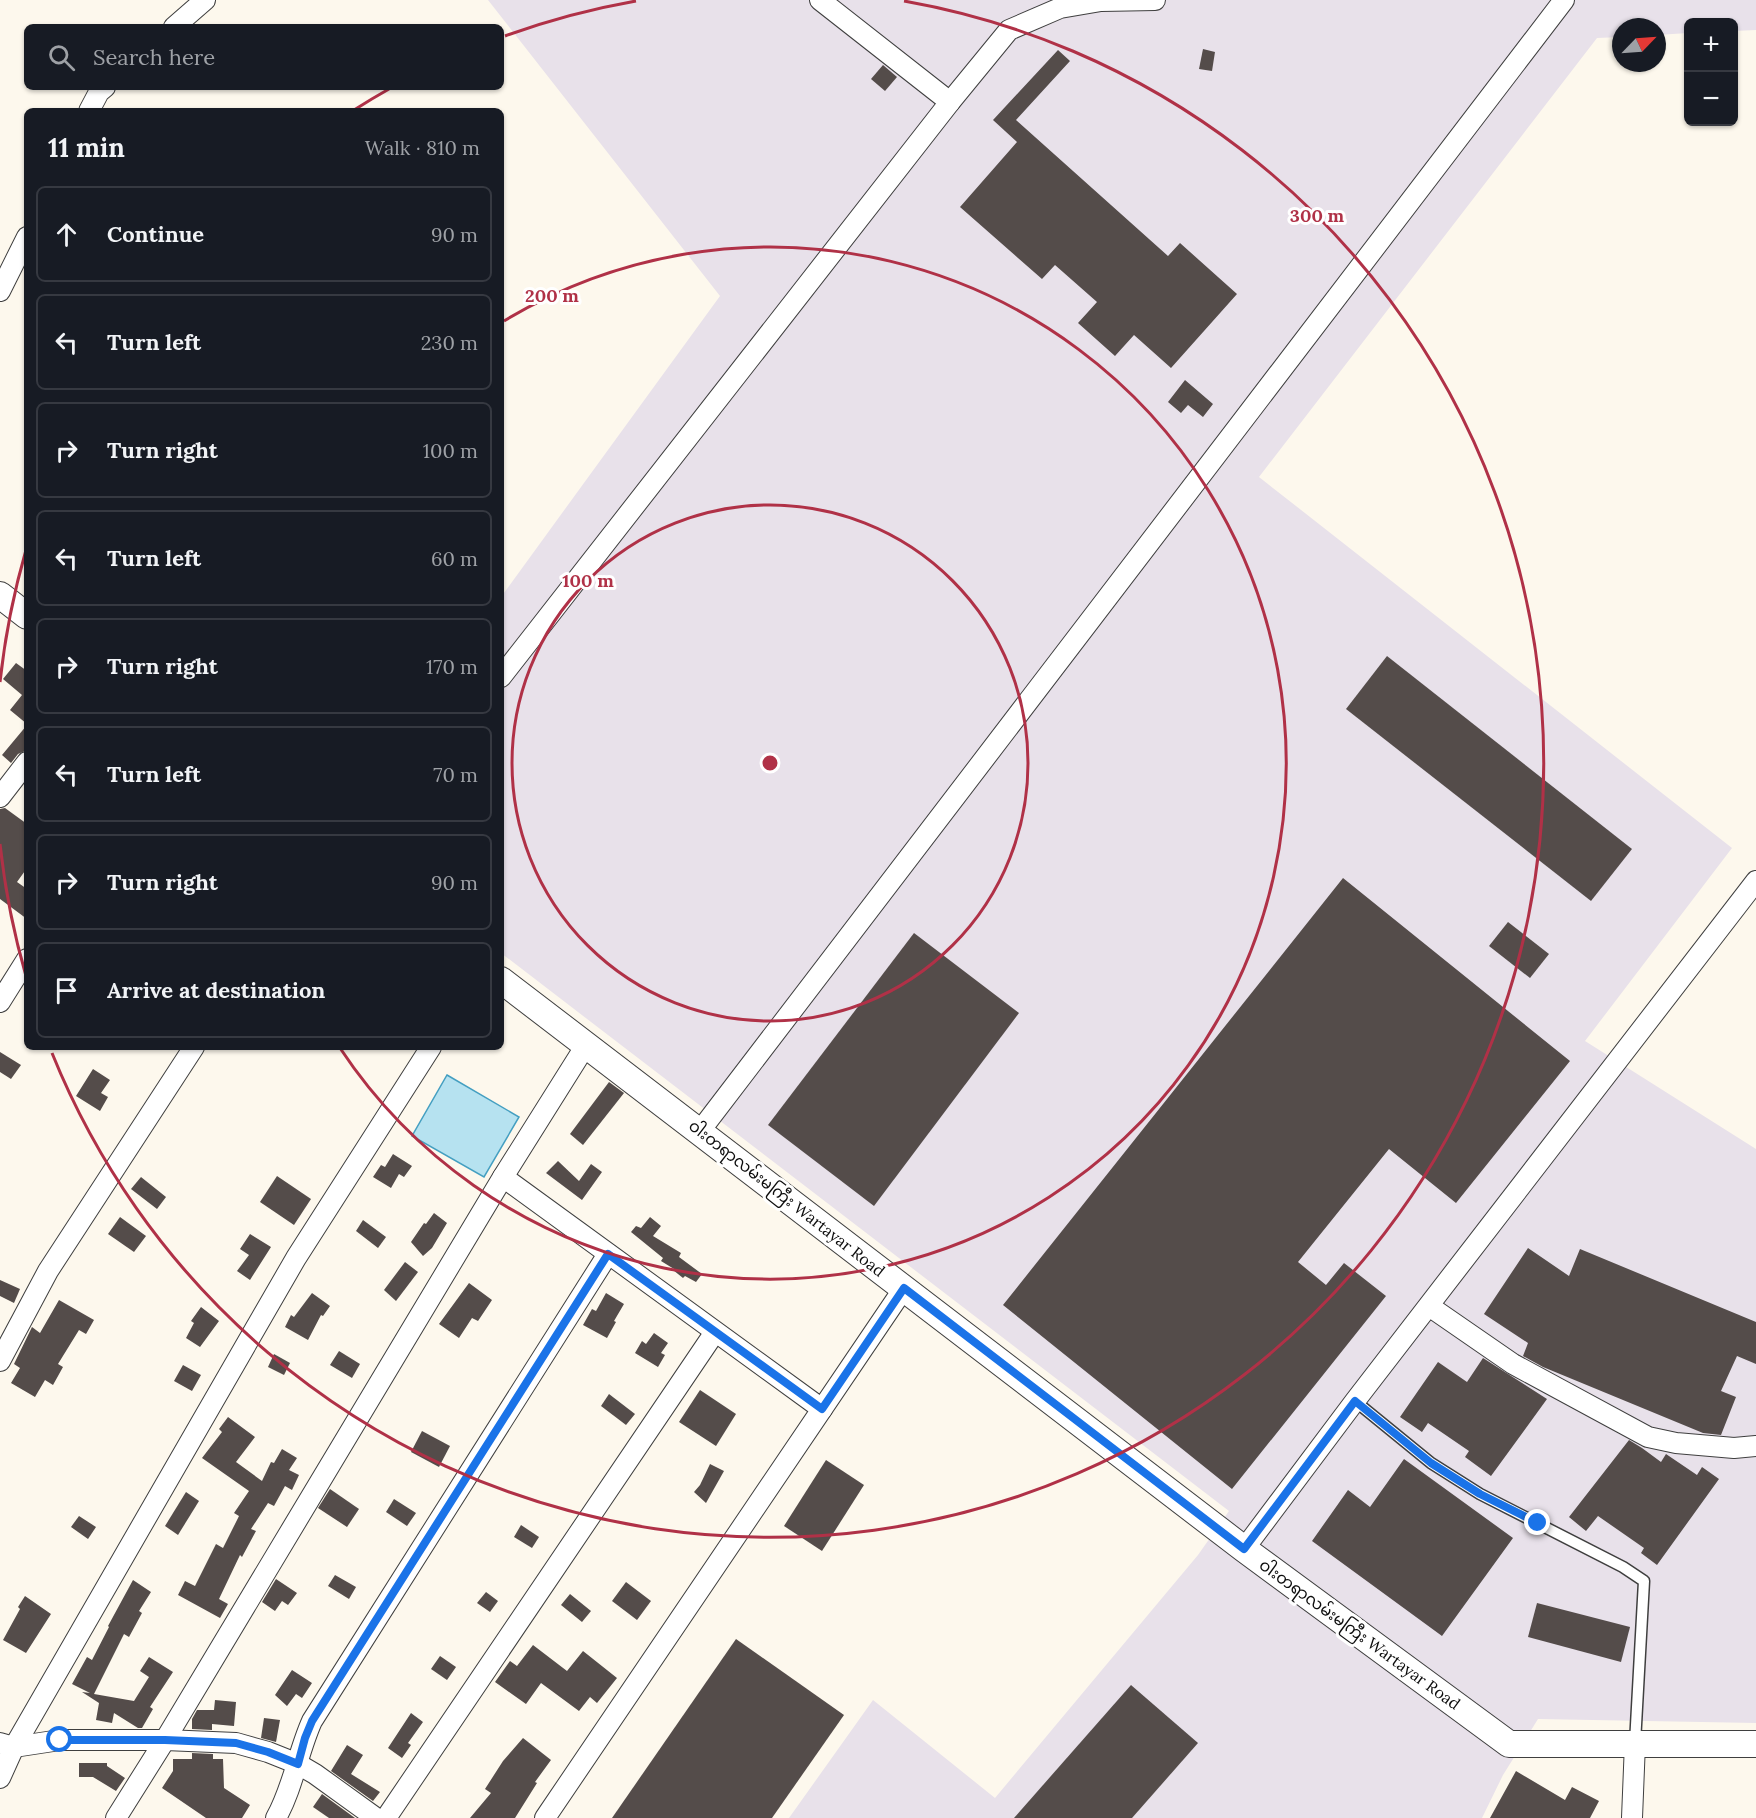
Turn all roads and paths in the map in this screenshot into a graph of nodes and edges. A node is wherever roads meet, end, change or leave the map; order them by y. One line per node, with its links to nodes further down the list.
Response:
1 (205, 0): 6 (street)
2 (820, 0): 8 (street)
3 (1101, 0): 4 (street); 8 (street)
4 (1155, 0)
5 (1564, 0): 24 (street)
6 (177, 24)
7 (101, 90): 9 (street)
8 (950, 102): 14 (street)
9 (91, 108)
10 (24, 243): 11 (street)
11 (0, 291)
12 (0, 595): 13 (street)
13 (24, 614)
14 (504, 674)
15 (24, 766): 16 (street)
16 (0, 797)
17 (1756, 881): 28 (street)
18 (24, 964): 20 (street)
19 (504, 982): 21 (street, ဝါးတရာလမ်းမကြီး Wartayar Road)
20 (0, 1002)
21 (586, 1045): 24 (street, ဝါးတရာလမ်းမကြီး Wartayar Road); 25 (street)
22 (192, 1050): 30 (street)
23 (429, 1050): 38 (street)
24 (700, 1131): 27 (street, ဝါးတရာလမ်းမကြီး Wartayar Road)
25 (503, 1177): 26 (street); 35 (street)
26 (608, 1254): 29 (street); 39 (street)
27 (904, 1288): 32 (street); 34 (street, ဝါးတရာလမ်းမကြီး Wartayar Road)
28 (1429, 1306): 31 (street); 33 (street)
29 (715, 1332): 32 (street); 44 (street)
30 (0, 1360)
31 (1355, 1401): 34 (street); 36 (lane)
32 (822, 1409): 45 (street)
33 (1756, 1446)
34 (1244, 1549): 36 (street, ဝါးတရာလမ်းမကြီး Wartayar Road)
35 (165, 1740): 38 (street); 39 (street); 41 (street)
36 (1635, 1743): 37 (street, ဝါးတရာလမ်းမကြီး Wartayar Road); 46 (street)
37 (1756, 1744)
38 (7, 1745): 40 (street)
39 (298, 1764): 42 (street); 43 (street)
40 (0, 1778)
41 (116, 1818)
42 (276, 1818)
43 (376, 1818)
44 (386, 1818)
45 (545, 1818)
46 (1632, 1818)

